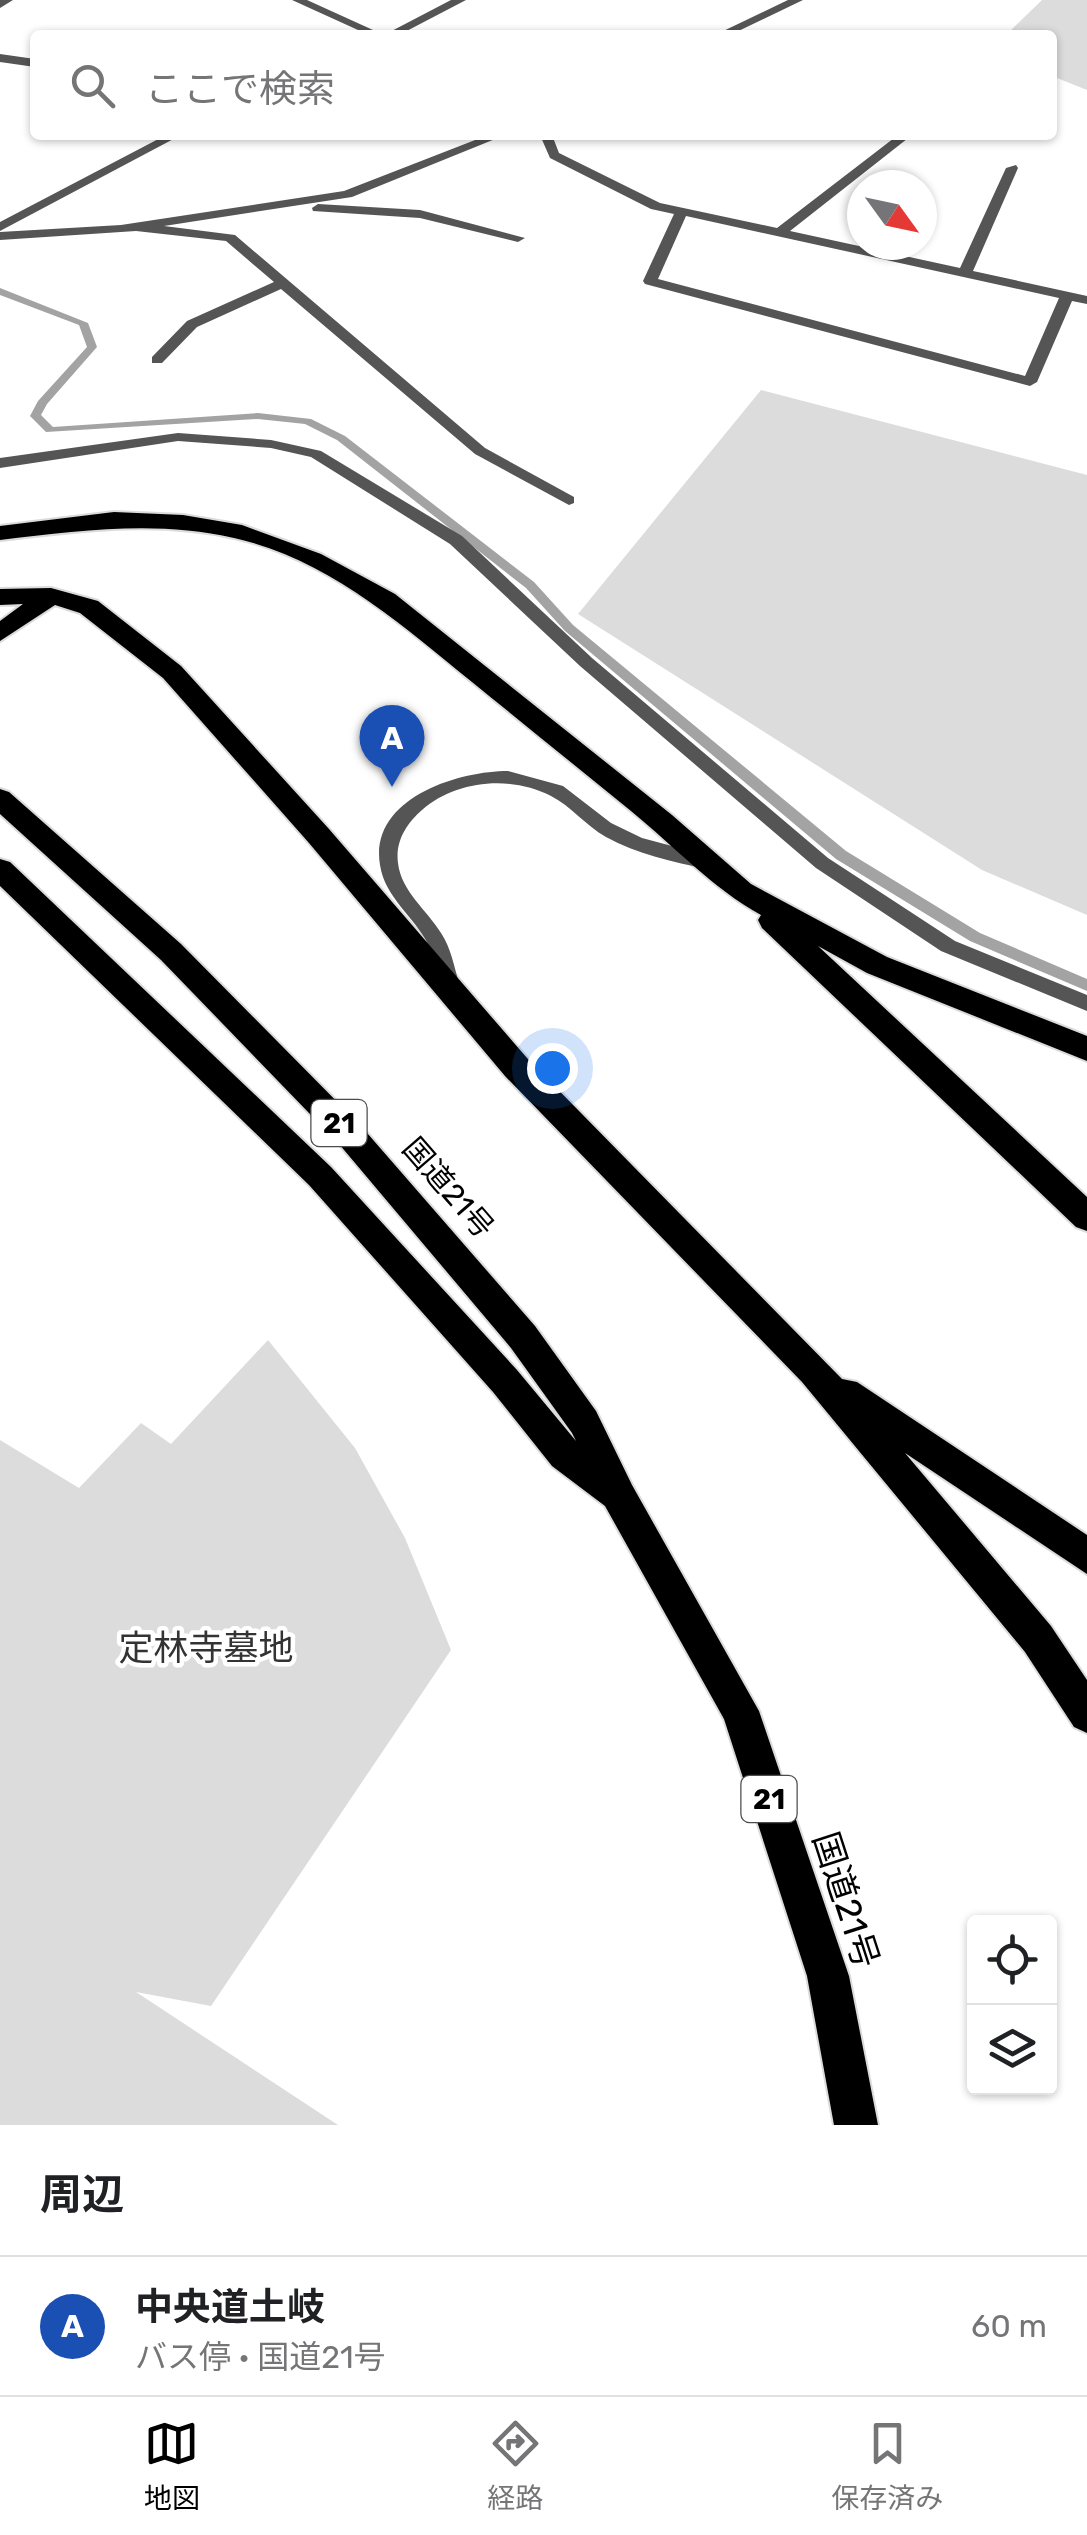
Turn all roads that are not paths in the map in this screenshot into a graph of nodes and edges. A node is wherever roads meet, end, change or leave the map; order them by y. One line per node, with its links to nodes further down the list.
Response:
1 (7, 0): 5 (street)
2 (298, 0): 6 (street)
3 (460, 0): 7 (street)
4 (797, 0): 8 (street)
5 (0, 5)
6 (367, 30)
7 (400, 30)
8 (732, 30)
9 (0, 58): 10 (street)
10 (30, 62)
11 (165, 140): 18 (street)
12 (486, 140): 16 (street)
13 (548, 140): 17 (street)
14 (900, 140): 20 (street)
15 (1012, 168): 23 (street)
16 (286, 206): 19 (street); 22 (street)
17 (682, 211): 20 (street); 25 (street)
18 (0, 226)
19 (137, 227): 21 (street); 24 (street)
20 (782, 231): 23 (street)
21 (0, 236)
22 (518, 238)
23 (965, 273): 25 (street)
24 (284, 283): 27 (street); 29 (street)
25 (1068, 296): 26 (street)
26 (1087, 300)
27 (157, 360)
28 (0, 463): 41 (street)
29 (570, 500)
30 (6, 530): 37 (highway)
31 (51, 596): 32 (highway); 33 (highway); 40 (highway)
32 (0, 598)
33 (0, 632)
34 (0, 770): 36 (highway)
35 (0, 799): 36 (highway, 国道21号 / 21)
36 (49, 843): 45 (highway, 国道21号 / 21)
37 (708, 862): 39 (highway); 40 (street)
38 (0, 869): 45 (highway, 国道21号 / 21)
39 (741, 891): 42 (highway); 43 (highway)
40 (451, 990): 44 (highway)
41 (1087, 1003)
42 (1087, 1049)
43 (1087, 1217)
44 (814, 1372): 46 (highway); 47 (highway)
45 (619, 1497): 48 (highway, 国道21号 / 21)
46 (1087, 1556)
47 (1087, 1714)
48 (856, 2125)

